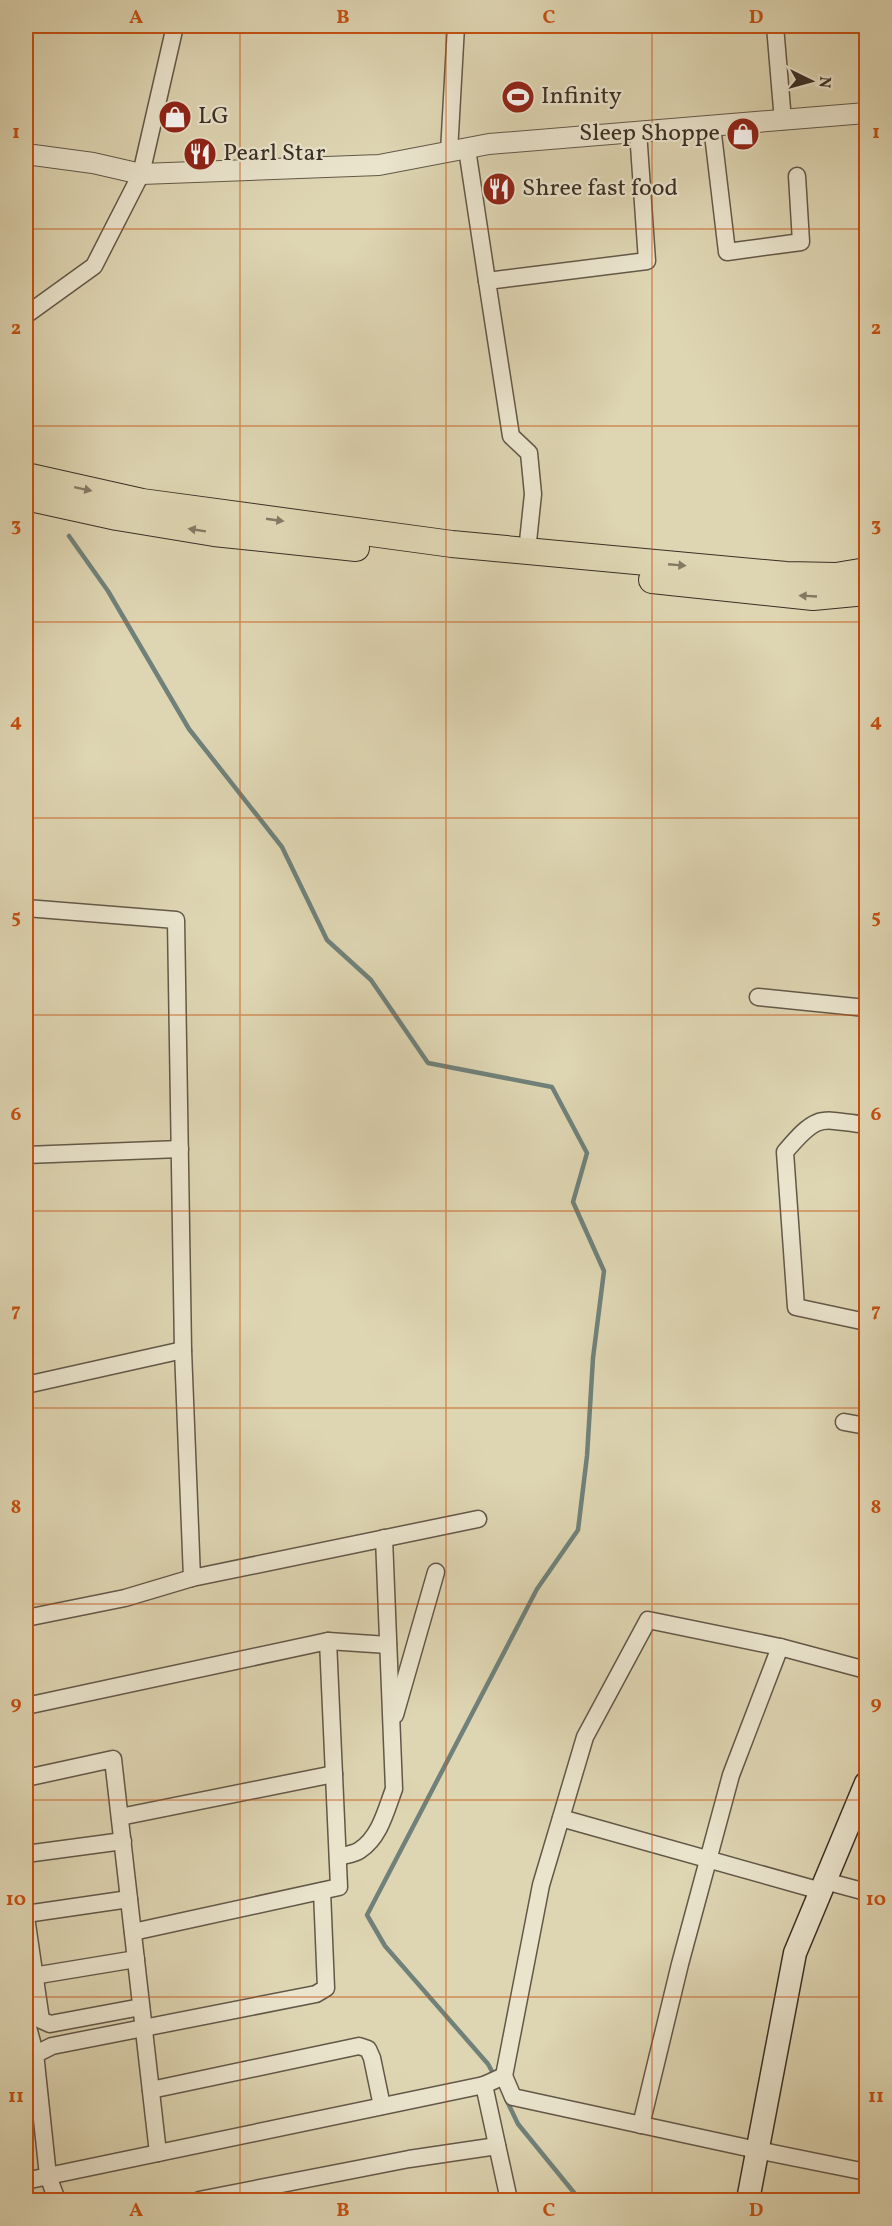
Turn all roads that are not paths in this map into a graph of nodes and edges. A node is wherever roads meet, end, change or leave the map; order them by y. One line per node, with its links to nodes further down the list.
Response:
1 (175, 26): 10 (street)
2 (456, 26): 8 (street)
3 (775, 26): 5 (street)
4 (867, 114): 5 (street)
5 (783, 121): 6 (street)
6 (712, 126): 7 (street); 11 (street)
7 (638, 131): 8 (street); 12 (street)
8 (458, 150): 10 (street); 12 (street)
9 (26, 154): 10 (street)
10 (141, 174): 13 (street)
11 (797, 176)
12 (487, 281): 16 (street)
13 (26, 315)
14 (26, 476): 16 (main road, one-way to 16)
15 (26, 497): 18 (main road, one-way to 15)
16 (527, 551): 17 (main road, one-way to 17)
17 (867, 571)
18 (867, 592)
19 (26, 909): 23 (street)
20 (758, 997): 21 (street)
21 (867, 1008)
22 (867, 1125): 25 (street)
23 (180, 1149): 24 (street); 26 (street)
24 (26, 1155)
25 (867, 1322)
26 (183, 1350): 27 (street); 33 (street)
27 (26, 1385)
28 (844, 1422): 29 (street)
29 (867, 1426)
30 (478, 1519): 31 (street)
31 (384, 1538): 33 (street); 36 (street)
32 (436, 1572): 40 (street)
33 (192, 1578): 34 (street)
34 (26, 1618)
35 (328, 1641): 36 (street); 39 (street); 41 (street)
36 (388, 1645): 40 (street)
37 (780, 1647): 38 (street); 45 (street); 49 (street)
38 (867, 1670)
39 (26, 1706)
40 (391, 1730): 48 (street)
41 (334, 1774): 44 (street); 48 (street)
42 (26, 1778): 44 (street)
43 (867, 1783): 50 (main road)
44 (120, 1817): 46 (street)
45 (561, 1818): 49 (street); 62 (street)
46 (123, 1841): 47 (street); 53 (street)
47 (26, 1854)
48 (338, 1857): 51 (street)
49 (708, 1860): 50 (street); 66 (street)
50 (823, 1886): 52 (street); 68 (main road)
51 (322, 1891): 55 (street); 60 (street)
52 (867, 1893)
53 (129, 1899): 54 (street); 55 (street)
54 (26, 1916): 57 (street)
55 (133, 1932): 56 (street)
56 (136, 1959): 57 (street); 58 (street)
57 (33, 1976): 58 (street)
58 (141, 2007): 60 (street)
59 (26, 2020): 61 (street)
60 (144, 2027): 61 (street); 64 (street)
61 (30, 2056): 71 (street)
62 (504, 2076): 63 (street); 66 (street)
63 (484, 2085): 65 (street); 67 (street)
64 (151, 2090): 65 (street); 69 (street)
65 (382, 2106): 69 (street)
66 (640, 2125): 68 (street)
67 (497, 2146): 74 (street); 75 (street)
68 (757, 2150): 70 (street); 76 (main road)
69 (158, 2153): 71 (street)
70 (866, 2170)
71 (48, 2176): 72 (street); 73 (street)
72 (26, 2181)
73 (57, 2200)
74 (199, 2200)
75 (509, 2200)
76 (748, 2200)

